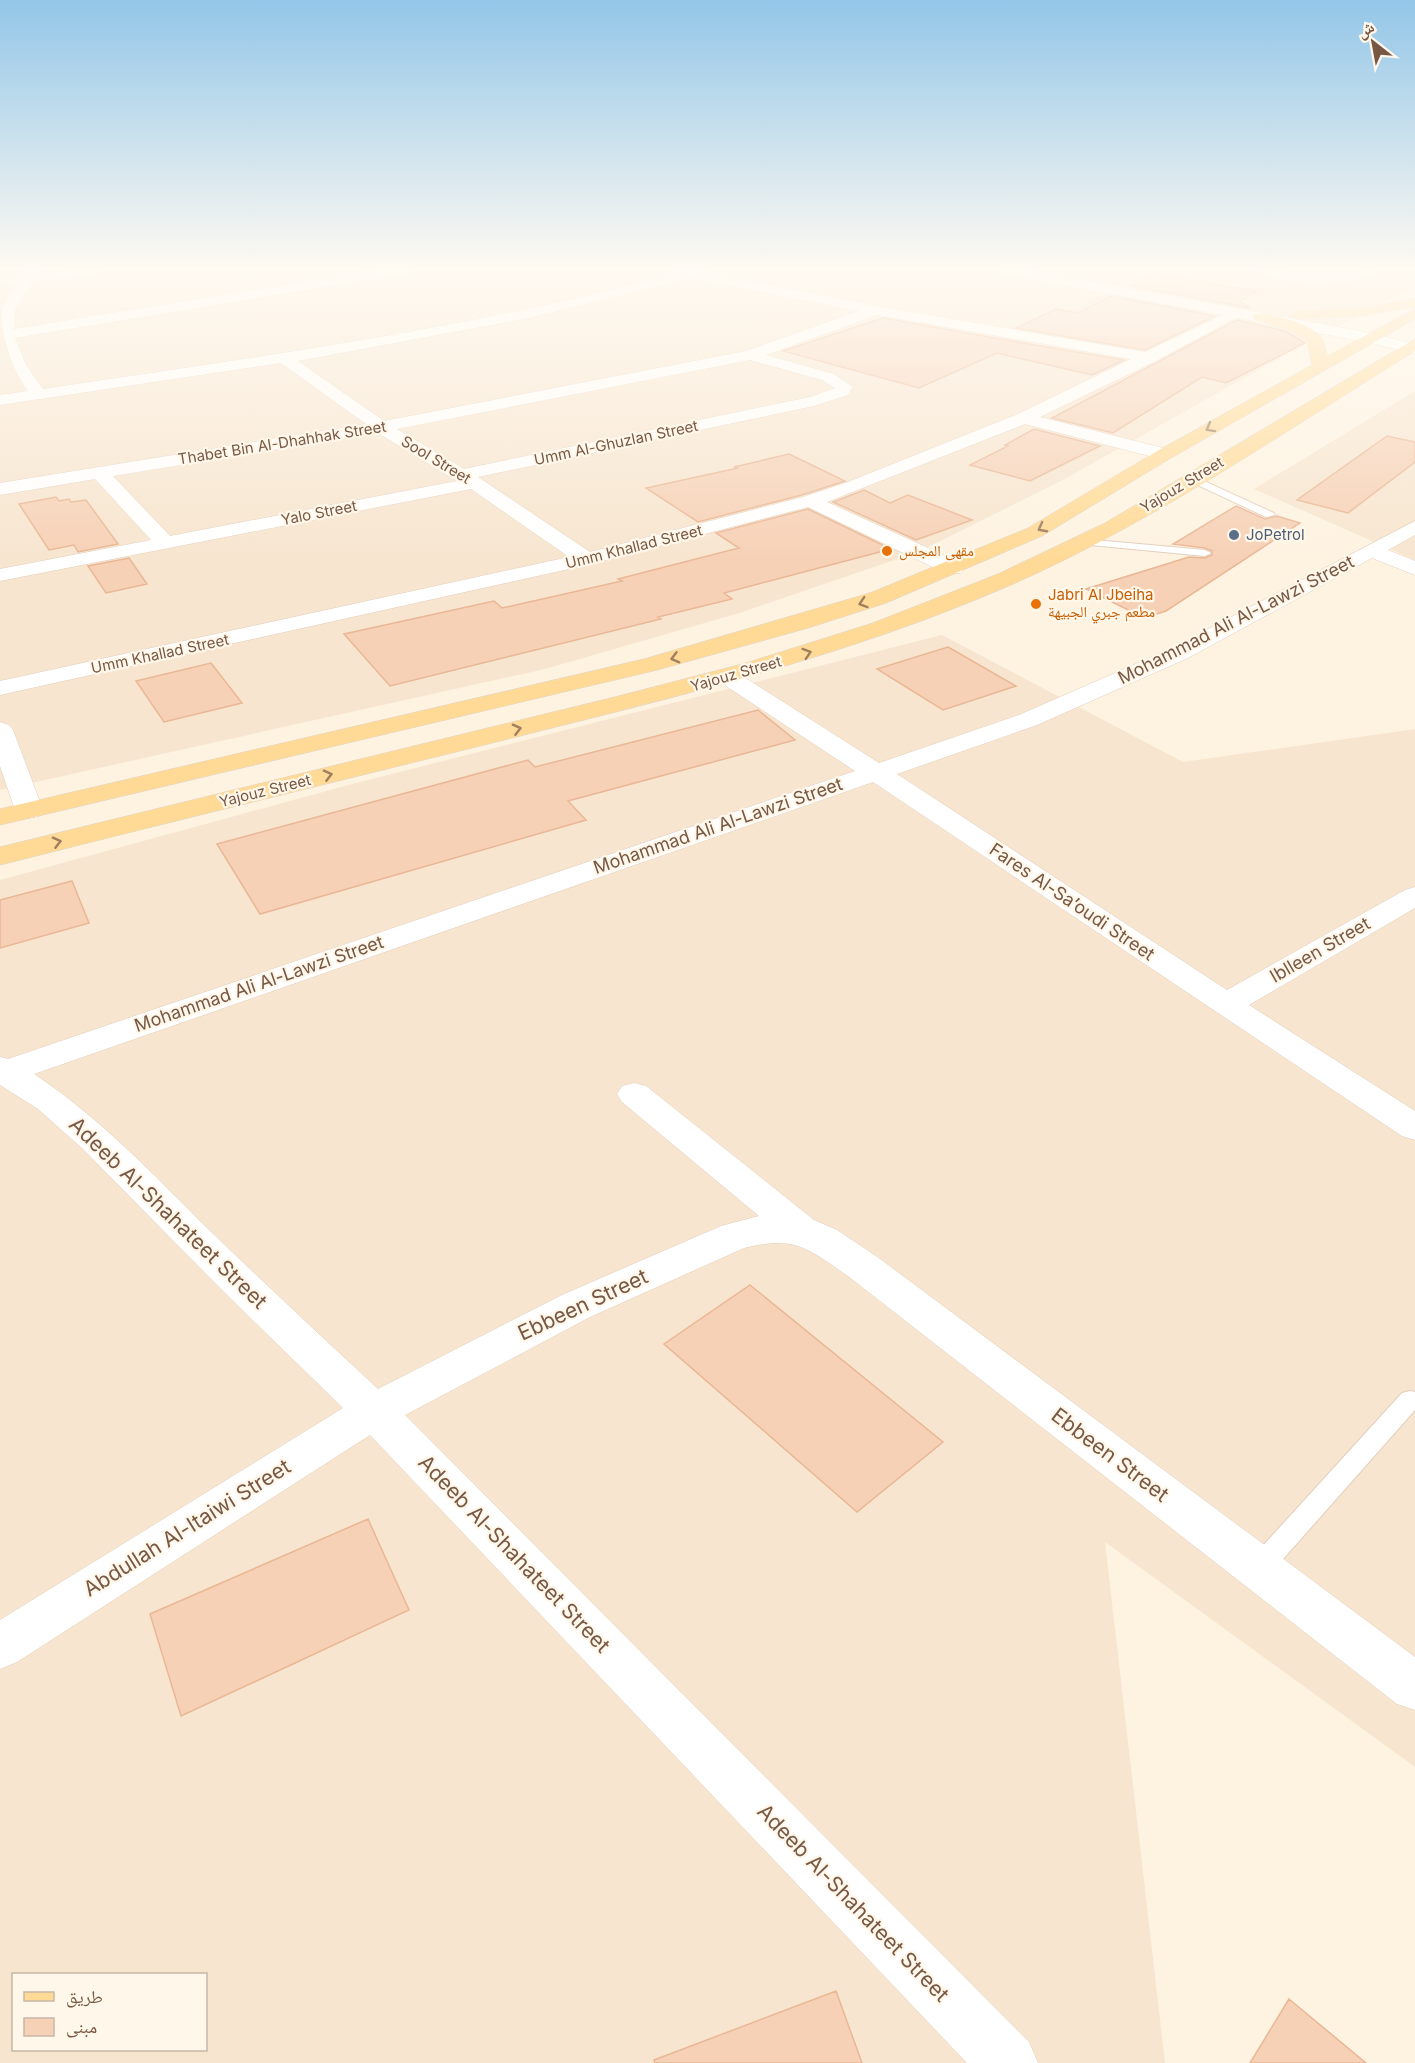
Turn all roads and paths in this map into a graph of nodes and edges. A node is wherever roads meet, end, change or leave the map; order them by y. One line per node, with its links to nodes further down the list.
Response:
1 (18, 366): 11 (street)
2 (234, 366): 11 (street)
3 (295, 366): 14 (street, Sool Street)
4 (692, 366): 14 (street, Thabet Bin Al-Dhahhak Street)
5 (790, 366): 17 (street, Umm Al-Ghuzlan Street)
6 (1133, 366): 13 (street, Umm Khallad Street)
7 (1377, 366): 10 (main road, Yajouz Street)
8 (1320, 367): 15 (main road, Yajouz Street, one-way to 15)
9 (1408, 369): 10 (main road)
10 (1349, 384): 18 (main road, Yajouz Street)
11 (39, 394): 12 (street)
12 (0, 400)
13 (1024, 418): 15 (street); 20 (street, Umm Khallad Street)
14 (381, 427): 16 (street, Thabet Bin Al-Dhahhak Street); 17 (street, Sool Street)
15 (1165, 454): 28 (main road, Yajouz Street, one-way to 28)
16 (100, 473): 19 (street, Thabet Bin Al-Dhahhak Street); 24 (street)
17 (468, 479): 24 (street, Yalo Street); 27 (street, Sool Street)
18 (1193, 479): 21 (lane); 23 (main road, Yajouz Street)
19 (0, 489)
20 (810, 501): 27 (street, Umm Khallad Street); 28 (street)
21 (1270, 515)
22 (1415, 528): 25 (street, Mohammad Ali Al-Lawzi Street)
23 (1084, 542): 26 (lane); 31 (main road, Yajouz Street, one-way to 23)
24 (165, 543): 30 (street, Yalo Street)
25 (1371, 550): 29 (street); 34 (street, Mohammad Ali Al-Lawzi Street)
26 (1205, 553)
27 (587, 559): 32 (street, Umm Khallad Street)
28 (953, 568): 35 (main road, Yajouz Street, one-way to 35)
29 (1415, 569)
30 (0, 575)
31 (728, 677): 34 (street, Fares Al-Sa’oudi Street); 37 (main road, Yajouz Street, one-way to 31)
32 (0, 688)
33 (0, 730): 35 (street)
34 (878, 772): 39 (street, Fares Al-Sa’oudi Street); 40 (street, Mohammad Ali Al-Lawzi Street)
35 (29, 810): 36 (main road, Yajouz Street)
36 (0, 817)
37 (0, 856)
38 (1415, 896): 39 (street, Iblleen Street)
39 (1225, 1005): 42 (street, Fares Al-Sa’oudi Street)
40 (1, 1072): 45 (street, Adeeb Al-Shahateet Street)
41 (634, 1094): 43 (street, Ebbeen Street)
42 (1415, 1128)
43 (801, 1230): 45 (street, Ebbeen Street); 46 (street, Ebbeen Street)
44 (1410, 1400): 46 (lane)
45 (374, 1410): 47 (street, Abdullah Al-Itaiwi Street); 49 (street, Adeeb Al-Shahateet Street)
46 (1259, 1568): 48 (street, Ebbeen Street)
47 (0, 1646)
48 (1415, 1687)
49 (1008, 2063)

